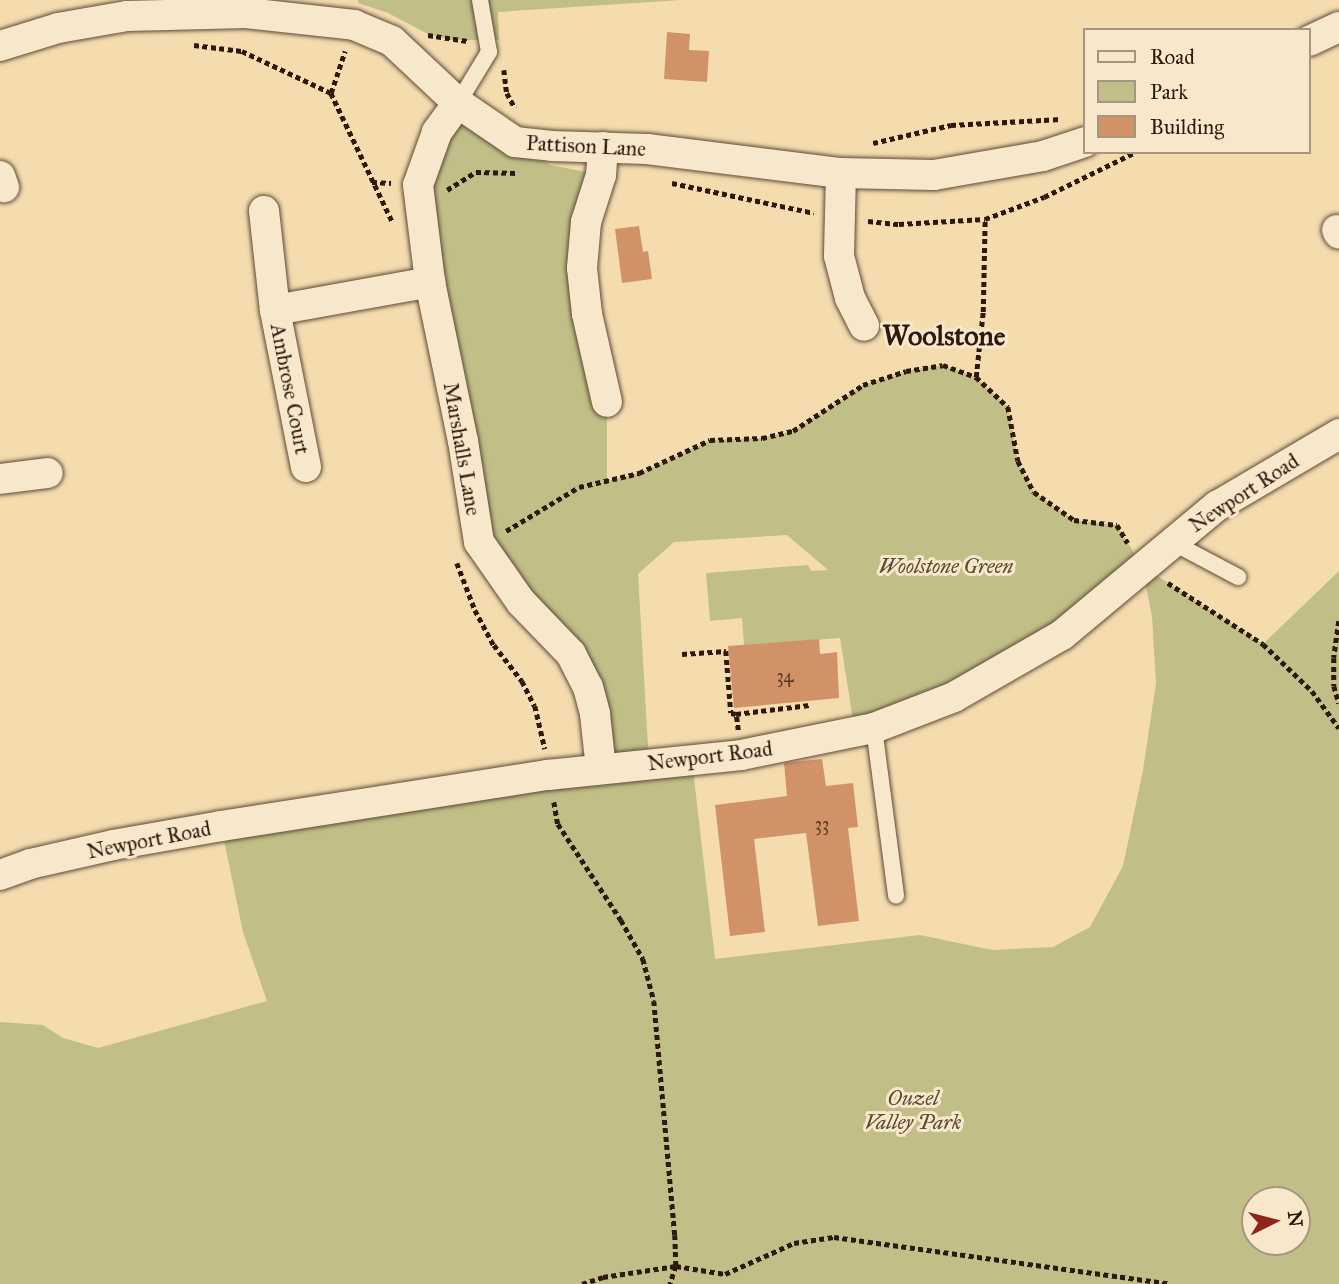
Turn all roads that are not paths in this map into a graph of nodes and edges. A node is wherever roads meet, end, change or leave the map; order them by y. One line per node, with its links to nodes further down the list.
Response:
1 (480, 0): 5 (lane)
2 (1339, 27): 3 (street)
3 (1311, 40)
4 (0, 46): 5 (street, Pattison Lane)
5 (458, 103): 7 (street, Pattison Lane); 10 (street, Marshalls Lane)
6 (1084, 142): 8 (street, Pattison Lane)
7 (603, 147): 8 (street, Pattison Lane); 13 (street)
8 (841, 173): 12 (street)
9 (264, 211): 11 (street, Ambrose Court)
10 (430, 282): 11 (street, Ambrose Court); 21 (street, Marshalls Lane)
11 (275, 310): 15 (street, Ambrose Court)
12 (864, 326)
13 (607, 402)
14 (1339, 434): 18 (street, Newport Road)
15 (306, 467)
16 (48, 472): 17 (street)
17 (0, 479)
18 (1172, 542): 19 (lane); 20 (street, Newport Road)
19 (1238, 577)
20 (874, 728): 21 (street, Newport Road); 23 (lane)
21 (601, 769): 22 (street, Newport Road)
22 (0, 876)
23 (895, 897)

